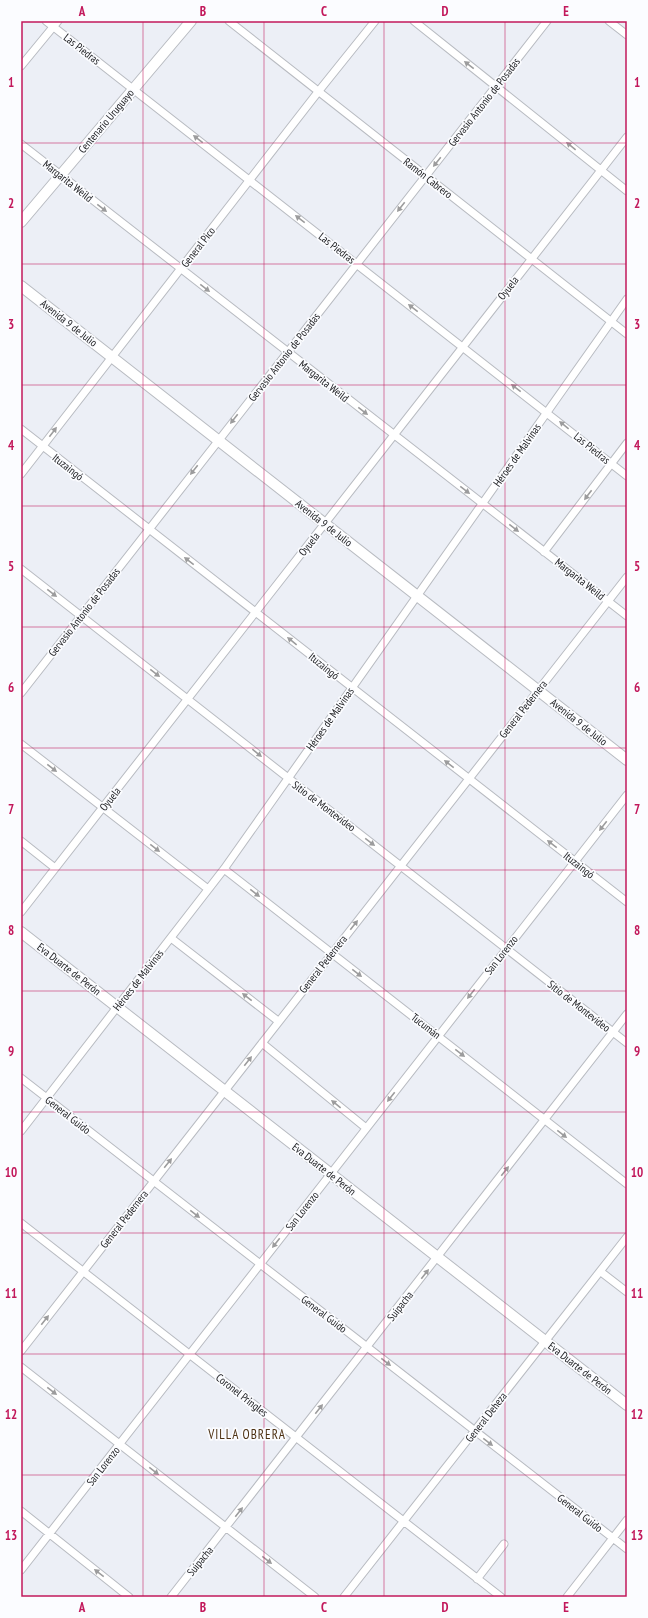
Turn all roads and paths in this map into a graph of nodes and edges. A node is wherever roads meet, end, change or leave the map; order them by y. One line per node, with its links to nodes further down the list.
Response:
1 (46, 21): 8 (street, Las Piedras)
2 (191, 21): 12 (main road, Centenario Uruguayo)
3 (229, 21): 13 (street, Ramón Cabrero)
4 (375, 21): 13 (street, General Pico)
5 (414, 21): 11 (street, one-way to 5)
6 (547, 21): 11 (street, Gervasio Antonio de Posadas)
7 (609, 21): 9 (street)
8 (56, 24): 10 (street); 12 (street, Las Piedras)
9 (627, 35)
10 (21, 66)
11 (496, 87): 16 (street, one-way to 11); 18 (street, Gervasio Antonio de Posadas, one-way to 18)
12 (133, 89): 17 (main road, Centenario Uruguayo); 19 (street, Las Piedras, one-way to 12)
13 (318, 92): 18 (street, Ramón Cabrero); 19 (street, General Pico)
14 (627, 137): 16 (street, Oyuela)
15 (21, 144): 17 (street, Margarita Weild)
16 (601, 170): 20 (street); 22 (street, Oyuela)
17 (60, 175): 21 (main road, Centenario Uruguayo); 24 (street, Margarita Weild, one-way to 24)
18 (425, 176): 22 (street, Ramón Cabrero); 23 (street, Gervasio Antonio de Posadas, one-way to 23)
19 (250, 180): 23 (street, Las Piedras, one-way to 19); 24 (street, General Pico)
20 (627, 191)
21 (21, 222)
22 (531, 259): 27 (street, Ramón Cabrero); 29 (street, Oyuela)
23 (357, 264): 29 (street, Las Piedras, one-way to 23); 30 (street, Gervasio Antonio de Posadas)
24 (180, 269): 30 (street, Margarita Weild, one-way to 30); 31 (street, General Pico)
25 (21, 286): 31 (main road, Avenida 9 de Julio)
26 (627, 299): 27 (street, Héroes de Malvinas)
27 (611, 322): 28 (street, Ramón Cabrero); 32 (street, Héroes de Malvinas)
28 (627, 334)
29 (462, 346): 32 (street, Las Piedras, one-way to 29); 34 (street, Oyuela)
30 (287, 353): 34 (street, Margarita Weild, one-way to 34); 35 (street, Gervasio Antonio de Posadas, one-way to 35)
31 (111, 357): 35 (main road, Avenida 9 de Julio); 37 (street, General Pico, one-way to 31)
32 (547, 412): 38 (street, Las Piedras, one-way to 32); 41 (street, Héroes de Malvinas)
33 (21, 430): 37 (street, Ituzaingó)
34 (394, 435): 41 (street, Margarita Weild, one-way to 41); 42 (street, Oyuela)
35 (218, 439): 42 (main road, Avenida 9 de Julio); 43 (street, Gervasio Antonio de Posadas, one-way to 43)
36 (627, 443): 38 (street)
37 (42, 446): 39 (street, General Pico); 43 (street, Ituzaingó)
38 (611, 464): 40 (street, Las Piedras); 44 (street, one-way to 44)
39 (21, 474)
40 (627, 476)
41 (483, 504): 44 (street, Margarita Weild, one-way to 44); 47 (street, Héroes de Malvinas)
42 (325, 524): 47 (main road, Avenida 9 de Julio); 49 (street, Oyuela)
43 (148, 529): 49 (street, Ituzaingó, one-way to 43); 50 (street, Gervasio Antonio de Posadas)
44 (544, 552): 48 (street, Margarita Weild)
45 (21, 569): 50 (street, Sitio de Montevideo, one-way to 50)
46 (627, 577): 48 (street, General Pedernera)
47 (418, 596): 52 (street, Héroes de Malvinas); 53 (main road, Avenida 9 de Julio)
48 (608, 601): 51 (street, Margarita Weild); 53 (street, General Pedernera)
49 (256, 612): 52 (street, Ituzaingó, one-way to 49); 55 (street, Oyuela)
50 (81, 616): 54 (street, Gervasio Antonio de Posadas); 55 (street, Sitio de Montevideo, one-way to 55)
51 (627, 616)
52 (351, 688): 58 (street, Héroes de Malvinas); 59 (street, Ituzaingó, one-way to 52)
53 (538, 690): 57 (main road, Avenida 9 de Julio); 59 (street, General Pedernera)
54 (21, 693)
55 (189, 699): 58 (street, Sitio de Montevideo, one-way to 58); 61 (street, Oyuela)
56 (21, 744): 61 (street, one-way to 61)
57 (627, 760)
58 (289, 779): 64 (street, Sitio de Montevideo, one-way to 64); 66 (street, Héroes de Malvinas)
59 (469, 779): 63 (street, Ituzaingó, one-way to 59); 64 (street, General Pedernera)
60 (627, 795): 63 (street, San Lorenzo, one-way to 63)
61 (103, 808): 65 (street, Oyuela); 67 (street, one-way to 67)
62 (21, 841): 65 (street)
63 (575, 862): 68 (street, Ituzaingó); 72 (street, San Lorenzo)
64 (401, 865): 72 (street, Sitio de Montevideo); 73 (street, General Pedernera, one-way to 64)
65 (55, 868): 69 (street, Oyuela)
66 (224, 869): 67 (street, Héroes de Malvinas); 73 (street, Tucumán, one-way to 73)
67 (208, 890): 71 (street, Héroes de Malvinas)
68 (627, 902)
69 (21, 912)
70 (21, 932): 74 (main road, Eva Duarte de Perón)
71 (171, 938): 74 (street, Héroes de Malvinas); 76 (street, one-way to 71)
72 (506, 949): 77 (street, Sitio de Montevideo); 78 (street, San Lorenzo, one-way to 78)
73 (331, 953): 76 (street, General Pedernera); 78 (street, Tucumán, one-way to 78)
74 (118, 1007): 82 (main road, Eva Duarte de Perón); 83 (street, Héroes de Malvinas)
75 (627, 1014): 77 (street, Suipacha)
76 (278, 1021): 79 (street, General Pedernera)
77 (613, 1032): 80 (street, Sitio de Montevideo); 84 (street, Suipacha)
78 (439, 1036): 84 (street, Tucumán, one-way to 84); 85 (street, San Lorenzo, one-way to 85)
79 (262, 1043): 82 (street, General Pedernera, one-way to 79); 85 (street, one-way to 79)
80 (627, 1043)
81 (21, 1078): 83 (street, General Guido)
82 (224, 1092): 87 (main road, Eva Duarte de Perón); 88 (street, General Pedernera, one-way to 82)
83 (46, 1098): 86 (street, Héroes de Malvinas); 88 (street, General Guido)
84 (544, 1120): 89 (street, Tucumán, one-way to 89); 92 (street, Suipacha, one-way to 84)
85 (366, 1128): 87 (street, San Lorenzo)
86 (21, 1131)
87 (330, 1174): 92 (main road, Eva Duarte de Perón); 93 (street, San Lorenzo, one-way to 93)
88 (153, 1181): 93 (street, General Guido, one-way to 93); 94 (street, General Pedernera)
89 (627, 1184)
90 (21, 1223): 94 (street, Coronel Pringles)
91 (627, 1237): 95 (street, General Deheza)
92 (438, 1257): 97 (main road, Eva Duarte de Perón); 98 (street, Suipacha, one-way to 92)
93 (259, 1264): 98 (street, General Guido); 100 (street, San Lorenzo)
94 (83, 1271): 99 (street, General Pedernera, one-way to 94); 100 (street, Coronel Pringles)
95 (601, 1272): 96 (street); 97 (street, General Deheza)
96 (627, 1292)
97 (545, 1341): 102 (main road, Eva Duarte de Perón); 103 (street, General Deheza)
98 (368, 1347): 103 (street, General Guido, one-way to 103); 104 (street, Suipacha, one-way to 98)
99 (21, 1351)
100 (189, 1354): 104 (street, Coronel Pringles); 105 (street, San Lorenzo)
101 (21, 1367): 105 (street, one-way to 105)
102 (627, 1405)
103 (474, 1432): 108 (street, General Deheza); 111 (street, General Guido, one-way to 111)
104 (296, 1438): 108 (street, Coronel Pringles); 109 (street, Suipacha, one-way to 104)
105 (120, 1444): 109 (street, one-way to 109); 110 (street, San Lorenzo)
106 (21, 1512): 110 (street)
107 (627, 1520): 111 (street)
108 (404, 1522): 115 (street, Coronel Pringles); 119 (street, General Deheza)
109 (226, 1528): 117 (street, Suipacha); 118 (street, one-way to 118)
110 (50, 1534): 114 (street, San Lorenzo); 116 (street, one-way to 110)
111 (613, 1538): 113 (street, General Guido); 121 (street)
112 (504, 1544): 115 (street)
113 (627, 1549)
114 (21, 1570)
115 (477, 1579): 120 (street, Coronel Pringles)
116 (129, 1597)
117 (171, 1597)
118 (314, 1597)
119 (344, 1597)
120 (501, 1597)
121 (567, 1597)

